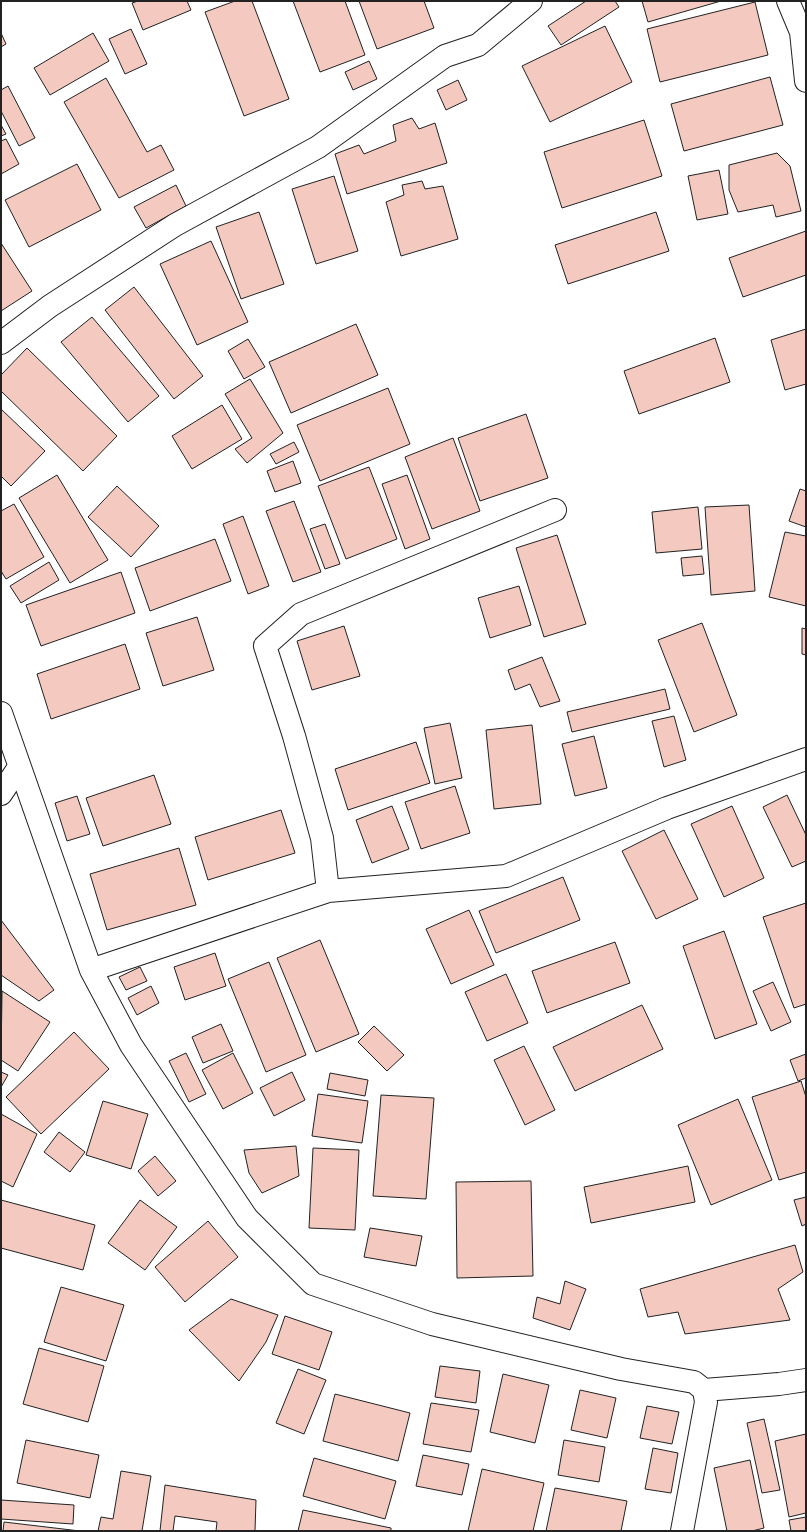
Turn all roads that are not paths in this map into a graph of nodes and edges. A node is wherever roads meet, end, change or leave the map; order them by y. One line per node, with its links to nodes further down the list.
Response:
1 (531, 1): 5 (street)
2 (788, 1): 3 (street)
3 (804, 33): 4 (street)
4 (806, 81)
5 (1, 343)
6 (555, 510): 11 (street)
7 (1, 713): 9 (street)
8 (806, 759): 11 (street)
9 (19, 766): 10 (street); 12 (street)
10 (1, 794)
11 (328, 891): 12 (street)
12 (91, 970): 14 (street)
13 (806, 1380): 14 (street)
14 (704, 1390): 15 (street)
15 (682, 1531)

